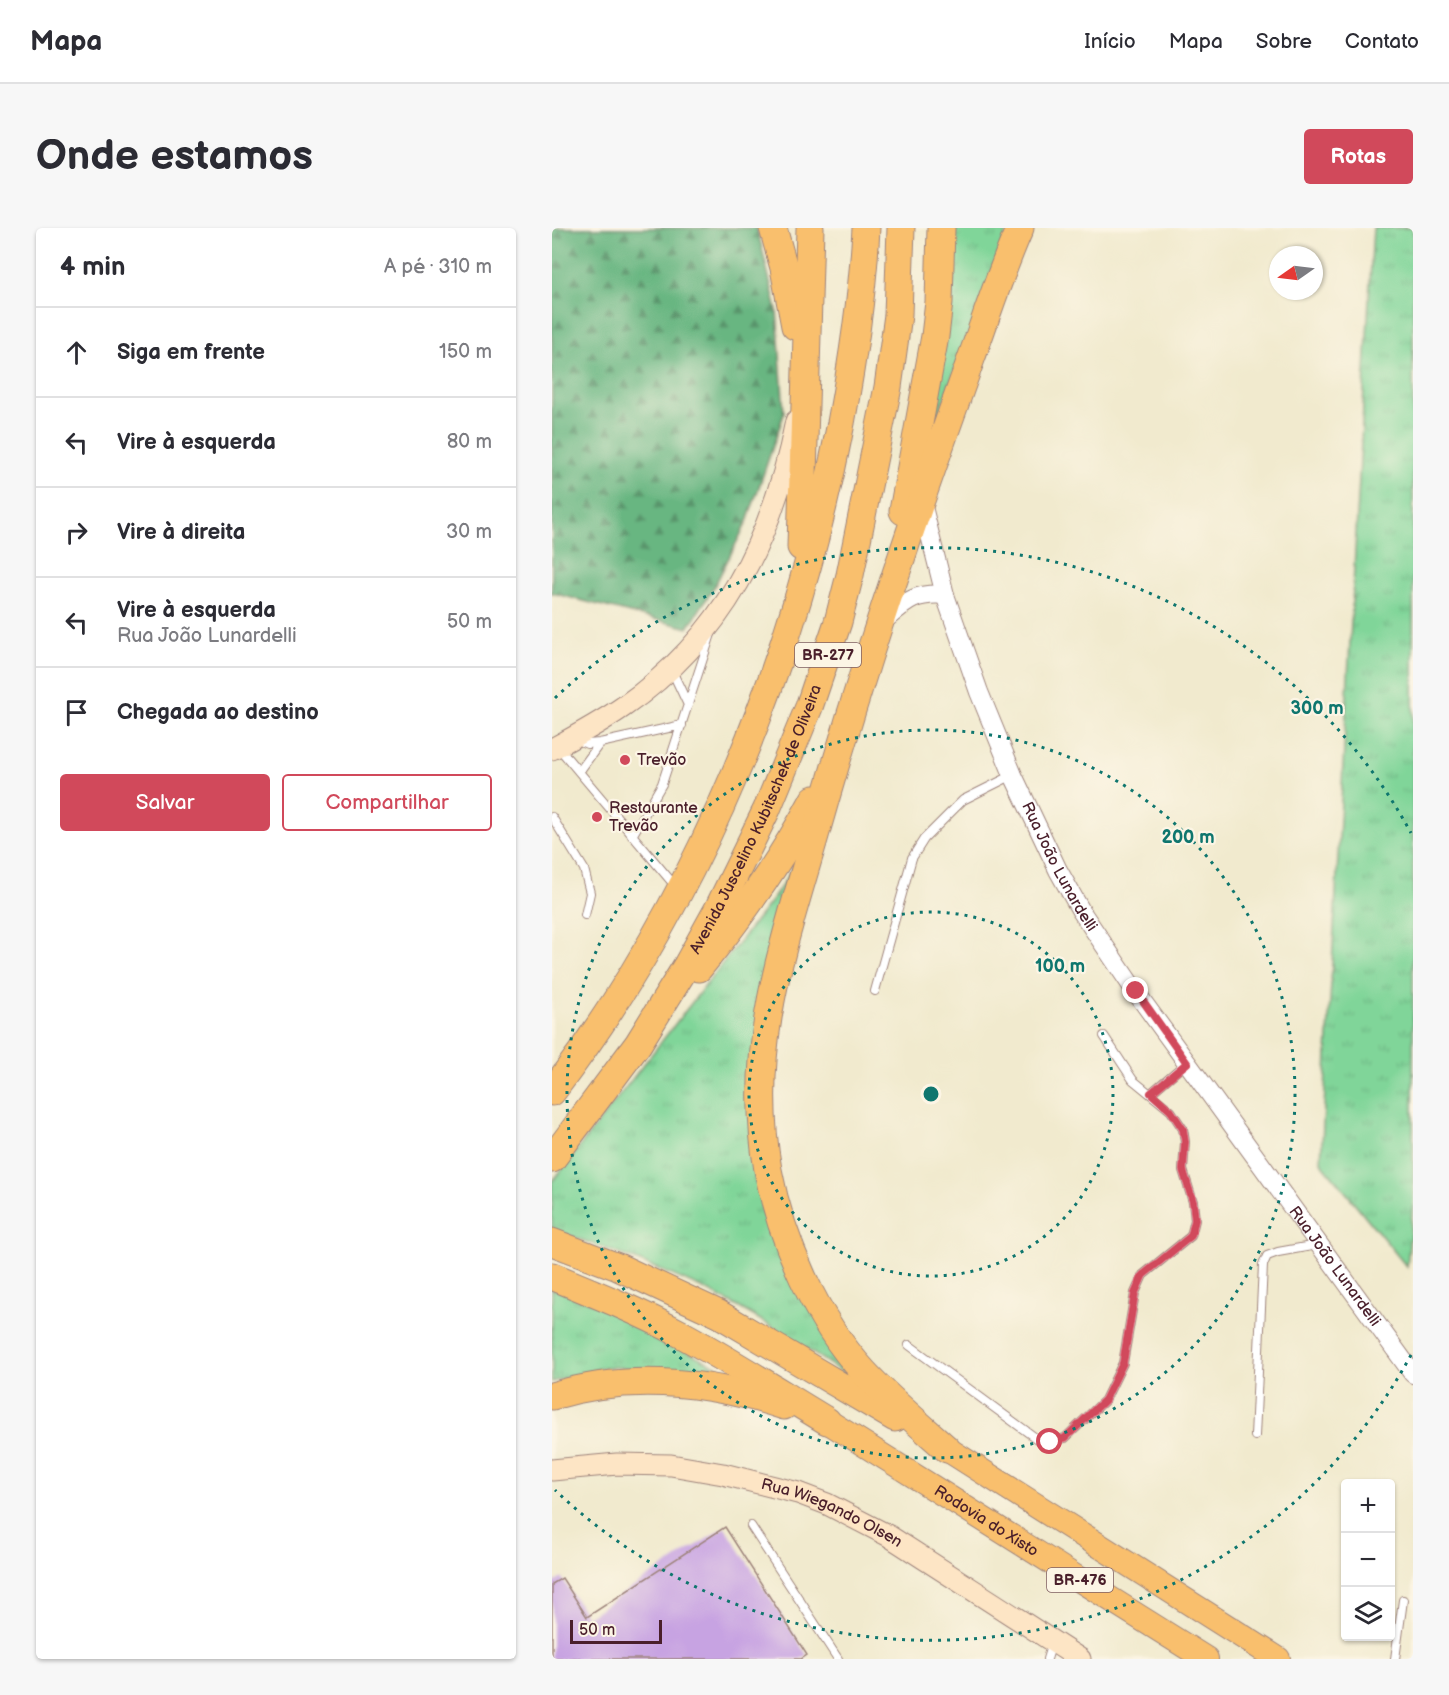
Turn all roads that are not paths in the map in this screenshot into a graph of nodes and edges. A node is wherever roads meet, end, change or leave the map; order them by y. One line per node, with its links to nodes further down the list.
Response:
1 (773, 228): 7 (highway)
2 (810, 228): 7 (highway)
3 (866, 228): 12 (highway, BR-277)
4 (902, 228): 27 (highway, Avenida Juscelino Kubitschek de Oliveira / BR-277)
5 (941, 228): 11 (highway)
6 (1020, 228): 8 (highway)
7 (804, 383): 10 (main road); 12 (highway)
8 (921, 499): 9 (street, Rua João Lunardelli); 11 (highway)
9 (945, 595): 11 (street); 20 (street, Rua João Lunardelli)
10 (716, 618): 13 (main road); 14 (lane)
11 (878, 626): 15 (highway)
12 (784, 645): 23 (highway, BR-277)
13 (671, 669): 14 (lane); 18 (main road)
14 (688, 705): 16 (lane)
15 (846, 724): 27 (highway); 40 (highway)
16 (682, 725): 17 (lane); 22 (lane)
17 (600, 743): 18 (lane); 19 (lane)
18 (561, 744): 19 (lane)
19 (579, 772): 22 (lane)
20 (1013, 775): 25 (lane); 28 (street, Rua João Lunardelli)
21 (552, 817): 24 (lane)
22 (632, 836): 23 (lane)
23 (679, 890): 29 (highway, BR-277)
24 (585, 915)
25 (875, 991)
26 (1104, 1036): 30 (lane)
27 (638, 1044): 31 (highway, Avenida Juscelino Kubitschek de Oliveira / BR-277)
28 (1187, 1063): 30 (lane); 33 (street, Rua João Lunardelli)
29 (552, 1092)
30 (1151, 1093): 35 (lane)
31 (552, 1159)
32 (552, 1242): 40 (highway)
33 (1319, 1245): 36 (street, Rua João Lunardelli); 39 (lane)
34 (552, 1276): 38 (highway)
35 (909, 1345)
36 (1413, 1374)
37 (552, 1396): 38 (highway)
38 (827, 1421): 47 (highway, Rodovia do Xisto / BR-476)
39 (1255, 1436)
40 (947, 1449): 48 (highway, BR-476)
41 (552, 1470): 44 (main road, Rua Wiegando Olsen)
42 (751, 1526): 45 (lane)
43 (1402, 1600): 49 (lane)
44 (1050, 1650): 46 (main road, Rua Wiegando Olsen)
45 (838, 1659)
46 (1080, 1659)
47 (1206, 1659)
48 (1278, 1659)
49 (1395, 1659)

